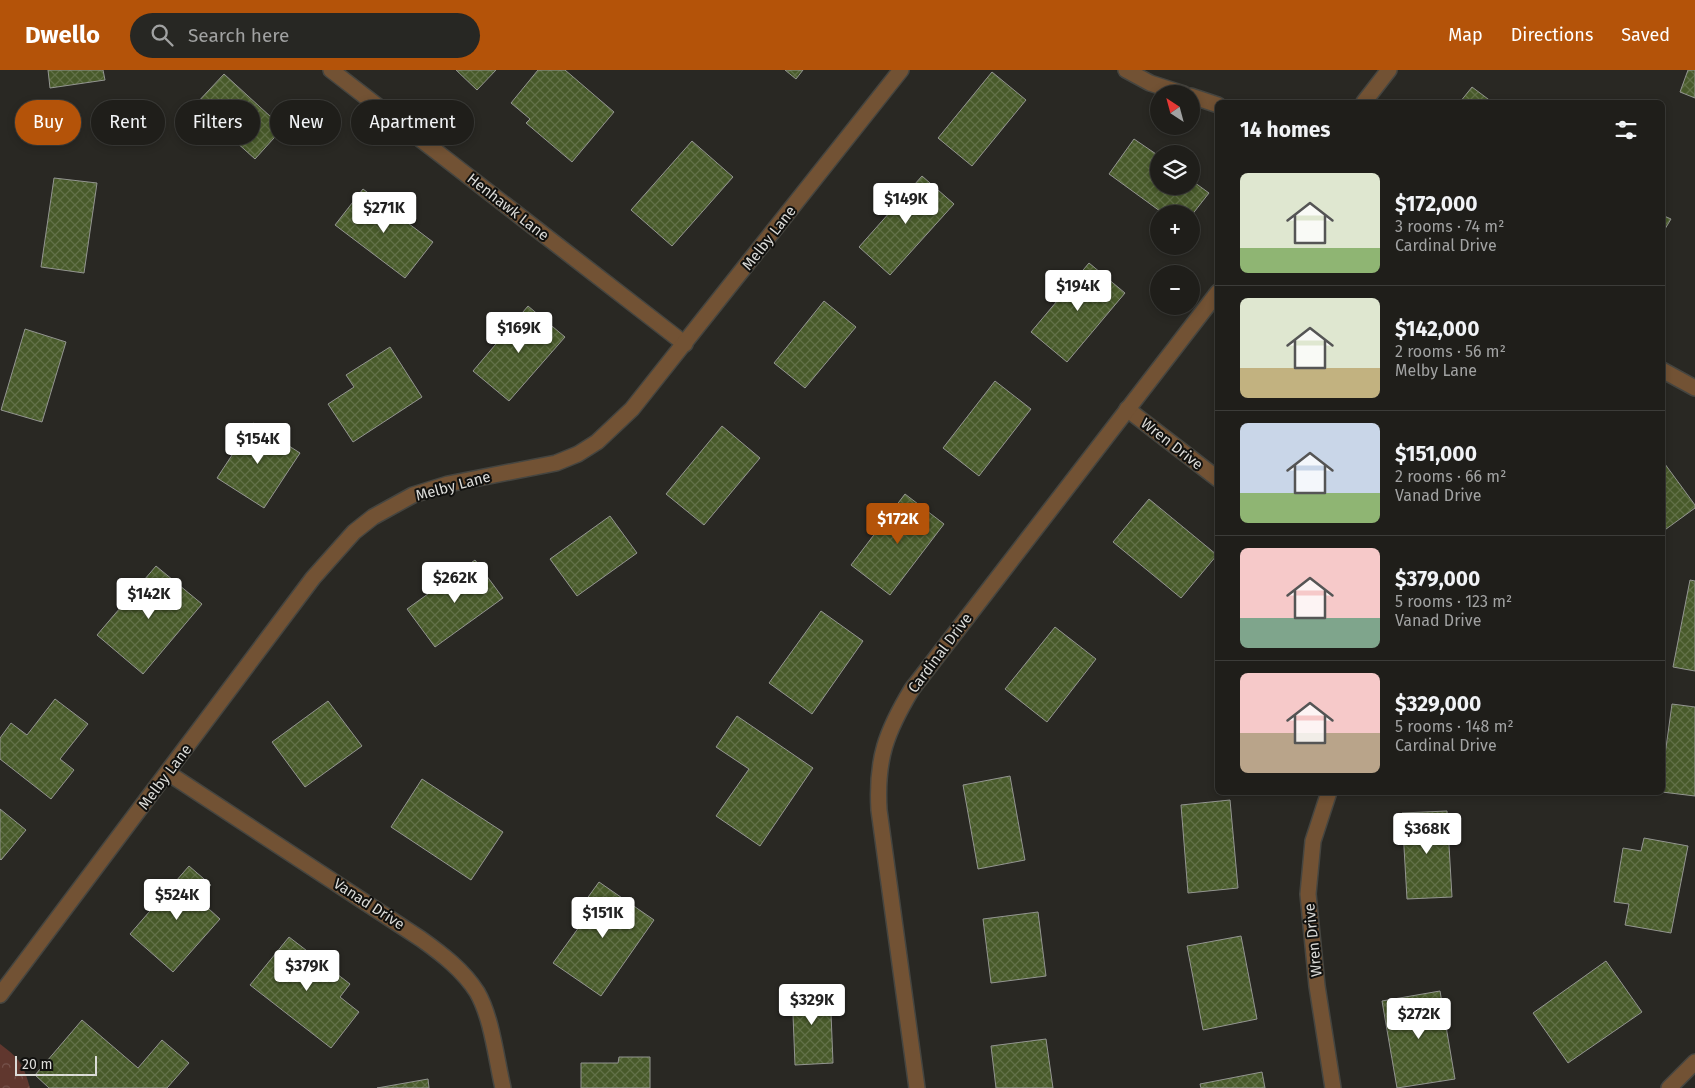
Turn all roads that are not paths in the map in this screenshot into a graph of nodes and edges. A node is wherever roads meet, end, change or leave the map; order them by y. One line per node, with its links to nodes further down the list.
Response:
1 (332, 70): 10 (street, Henhawk Lane)
2 (902, 70): 10 (street, Melby Lane)
3 (1126, 70): 5 (street)
4 (1390, 70): 7 (street)
5 (1156, 85)
6 (1200, 99): 8 (street)
7 (1366, 100)
8 (1215, 103)
9 (1215, 296): 13 (street, Cardinal Drive)
10 (685, 344): 15 (street, Melby Lane)
11 (1665, 372): 12 (street)
12 (1695, 388)
13 (1127, 408): 14 (street, Wren Drive); 20 (street, Cardinal Drive)
14 (1215, 477)
15 (168, 773): 17 (street, Melby Lane); 19 (street, Vanad Drive)
16 (1327, 795): 21 (street, Wren Drive)
17 (0, 995)
18 (1695, 1062): 22 (street)
19 (502, 1088)
20 (917, 1088)
21 (1332, 1088)
22 (1669, 1088)

